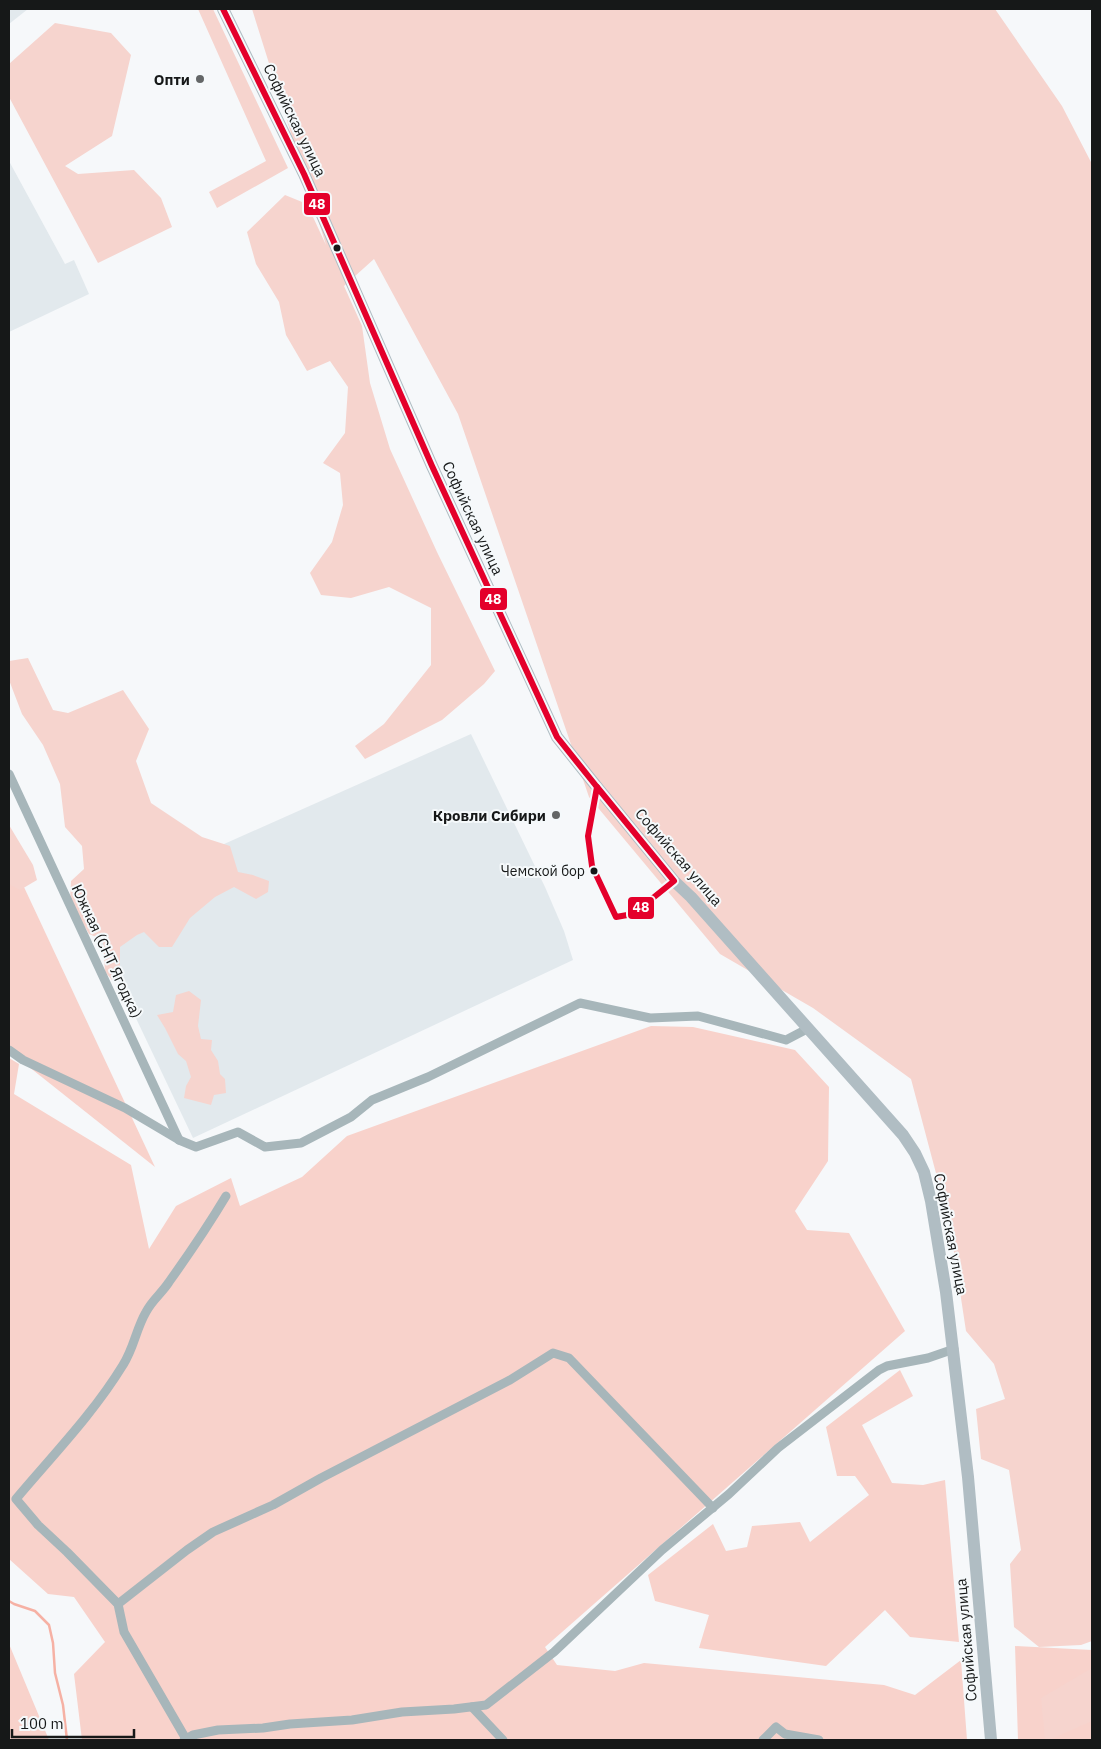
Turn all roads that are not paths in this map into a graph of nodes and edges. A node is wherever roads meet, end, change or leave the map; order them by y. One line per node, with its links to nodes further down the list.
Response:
1 (223, 9): 3 (main road, Софийская улица)
2 (9, 774): 5 (street, Южная (СНТ Ягодка))
3 (807, 1029): 5 (street); 7 (main road, Софийская улица)
4 (9, 1050): 5 (street)
5 (180, 1140)
6 (226, 1196): 9 (street)
7 (954, 1349): 8 (street); 15 (main road, Софийская улица)
8 (713, 1508): 9 (street); 10 (street)
9 (118, 1604): 11 (street)
10 (472, 1707): 11 (street); 12 (street)
11 (185, 1740)
12 (503, 1740)
13 (763, 1740): 14 (street)
14 (820, 1740)
15 (991, 1740)

